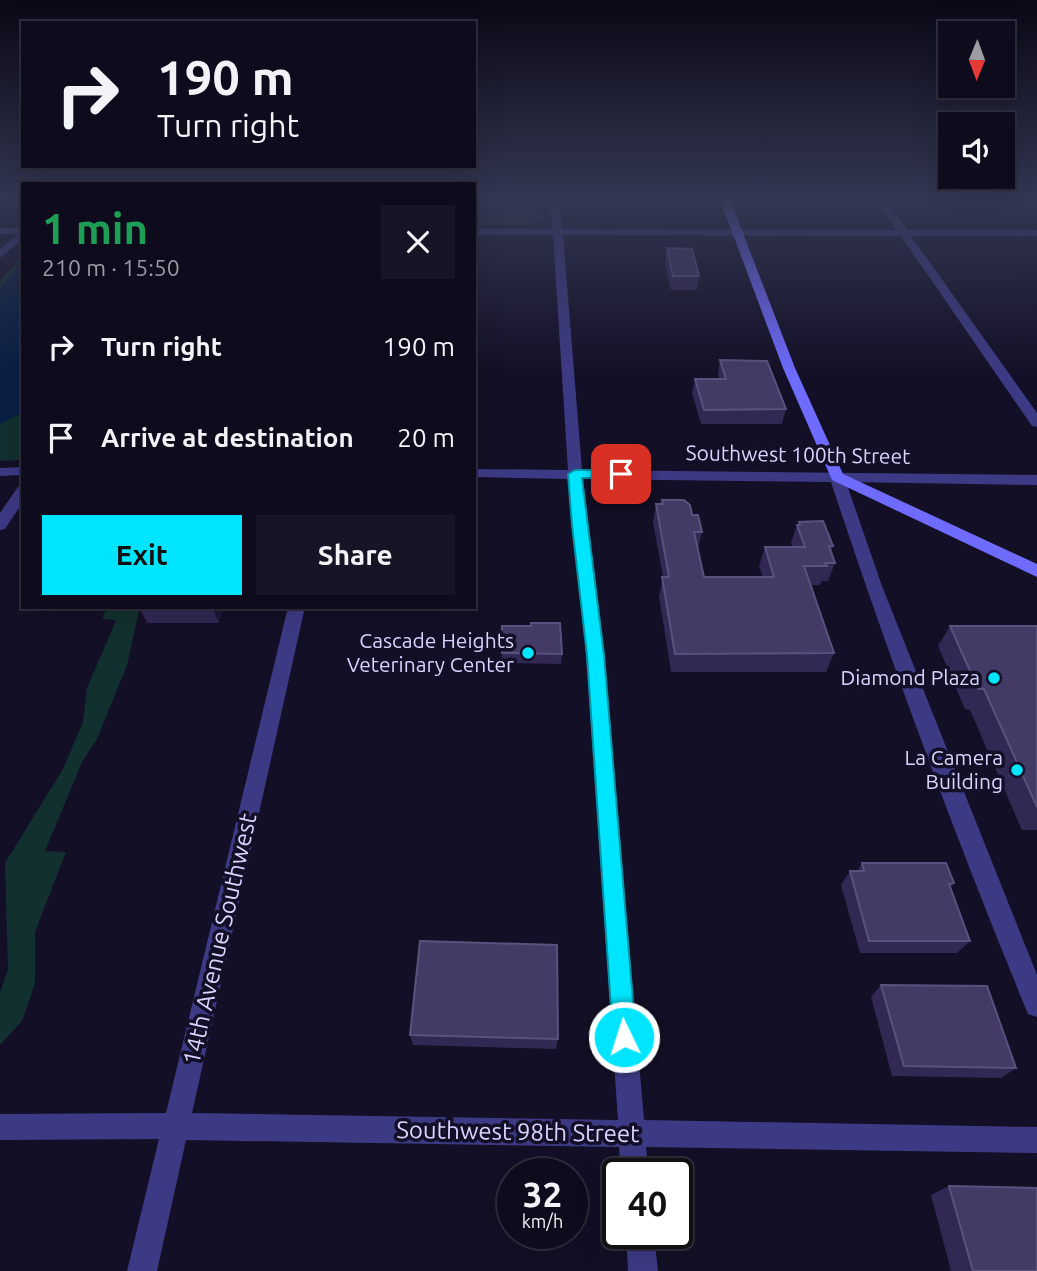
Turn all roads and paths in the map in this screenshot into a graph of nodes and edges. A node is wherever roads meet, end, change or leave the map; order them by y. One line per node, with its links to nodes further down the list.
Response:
1 (560, 256): 8 (street)
2 (747, 256): 9 (main road)
3 (921, 256): 4 (street)
4 (1037, 423)
5 (21, 471): 6 (street)
6 (0, 472)
7 (476, 473): 8 (street, Southwest 100th Street)
8 (575, 474): 9 (street, Southwest 100th Street); 18 (street)
9 (837, 477): 10 (street, Southwest 100th Street); 13 (main road); 15 (street)
10 (1037, 480)
11 (21, 493): 12 (street)
12 (0, 525)
13 (1037, 571)
14 (298, 609): 16 (street, 14th Avenue Southwest)
15 (1037, 1005)
16 (176, 1126): 17 (street, Southwest 98th Street); 18 (street, Southwest 98th Street); 22 (street, 14th Avenue Southwest)
17 (0, 1127)
18 (632, 1134): 19 (street, Southwest 98th Street); 20 (street)
19 (1037, 1140)
20 (634, 1158)
21 (641, 1249): 23 (street)
22 (142, 1271)
23 (643, 1271)

